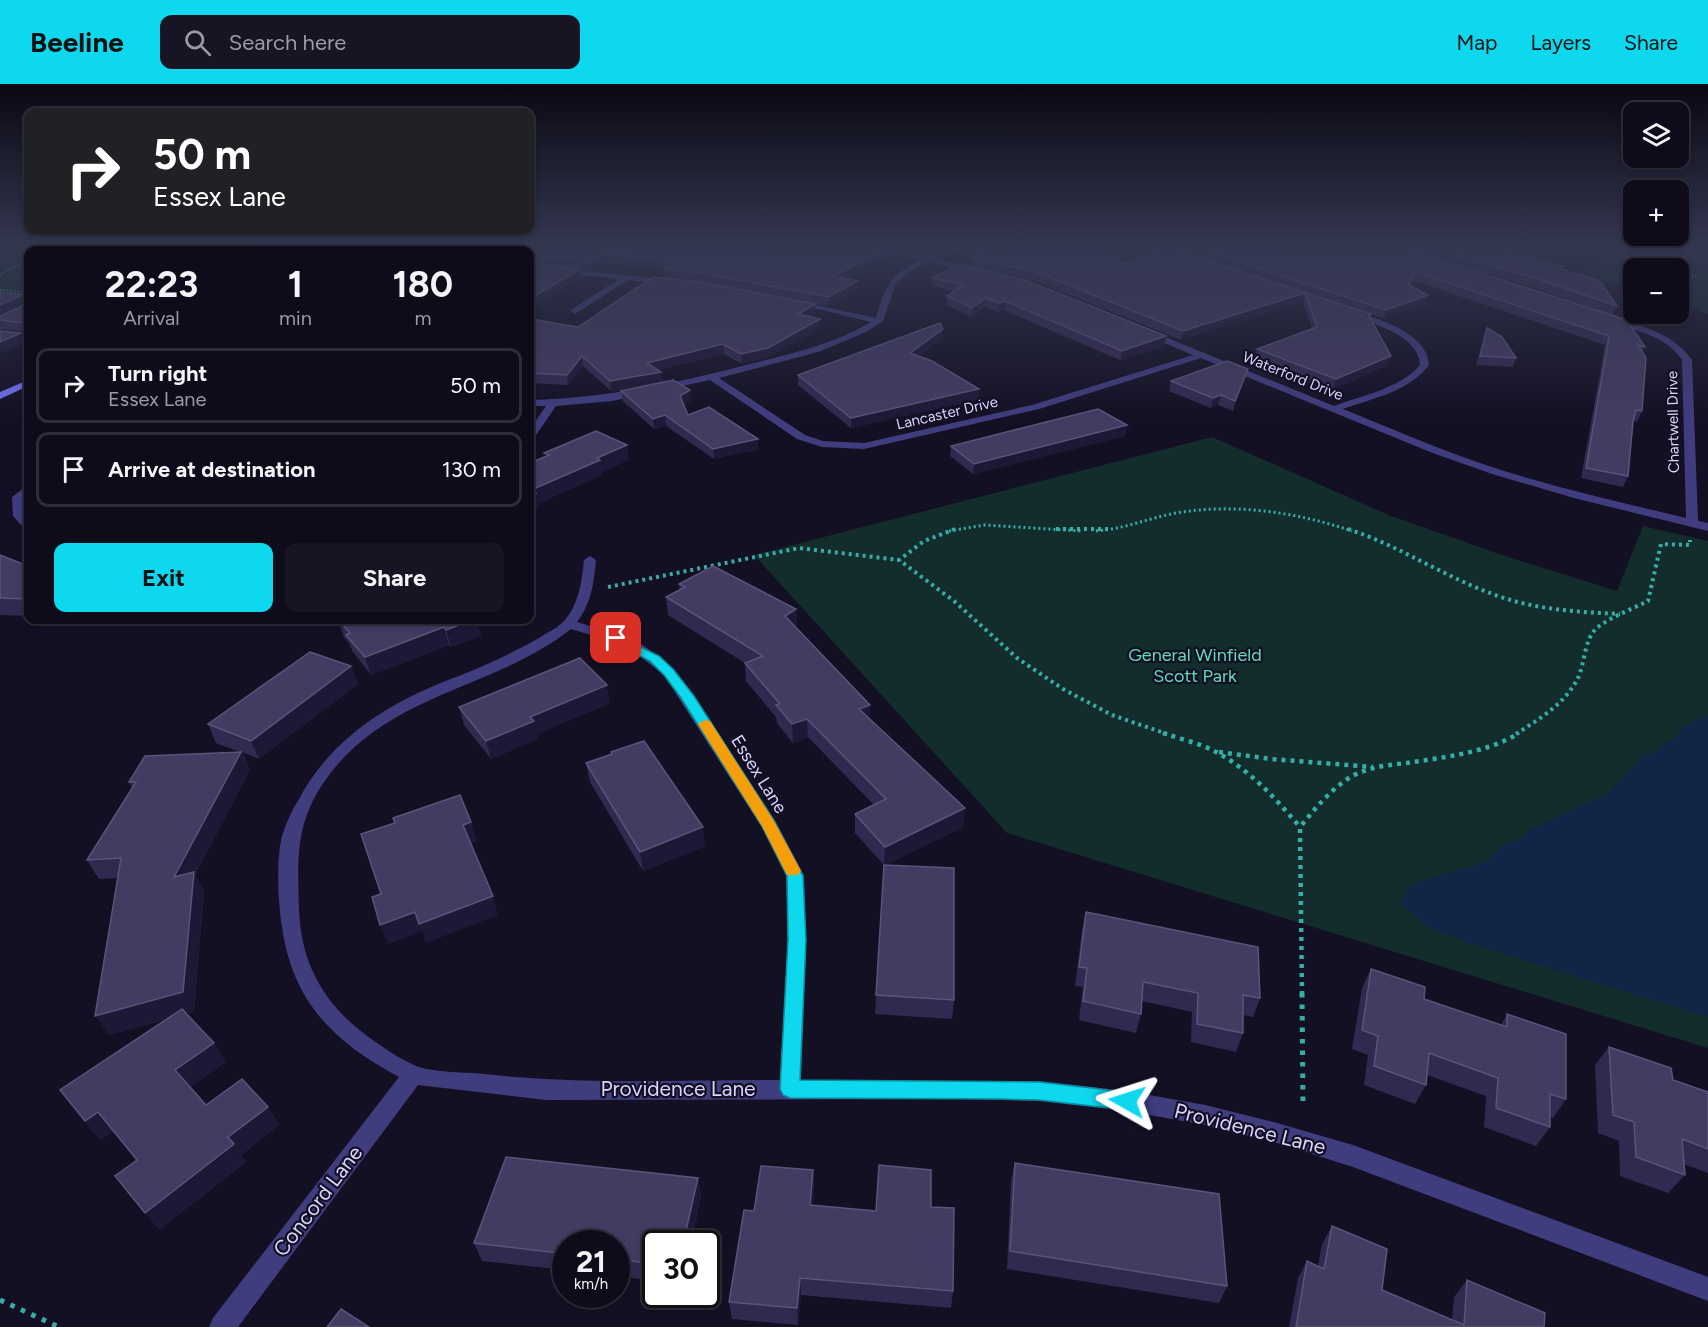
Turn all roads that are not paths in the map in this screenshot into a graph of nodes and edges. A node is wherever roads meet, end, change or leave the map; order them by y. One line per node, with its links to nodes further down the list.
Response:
1 (584, 305): 5 (street)
2 (804, 305): 7 (street)
3 (884, 305): 7 (street)
4 (1342, 310): 17 (street)
5 (575, 311)
6 (1602, 316): 21 (street, Chartwell Drive)
7 (879, 321): 12 (street)
8 (1136, 328): 11 (street, Waterford Drive)
9 (0, 334): 10 (street)
10 (24, 337)
11 (1201, 355): 12 (street, Lancaster Drive); 17 (street, Waterford Drive)
12 (712, 377): 16 (street)
13 (24, 385): 14 (main road)
14 (0, 396)
15 (534, 403): 16 (street)
16 (552, 404): 18 (street)
17 (1334, 409): 21 (street, Waterford Drive)
18 (534, 430)
19 (24, 492): 20 (street)
20 (24, 521)
21 (1692, 524): 22 (street, Waterford Drive)
22 (1708, 527)
23 (591, 560): 24 (street, Providence Lane)
24 (568, 624): 25 (street, Providence Lane); 26 (street, Essex Lane)
25 (413, 1075): 26 (street, Providence Lane); 28 (street, Concord Lane)
26 (790, 1089): 27 (street, Providence Lane)
27 (1708, 1289)
28 (222, 1327)

